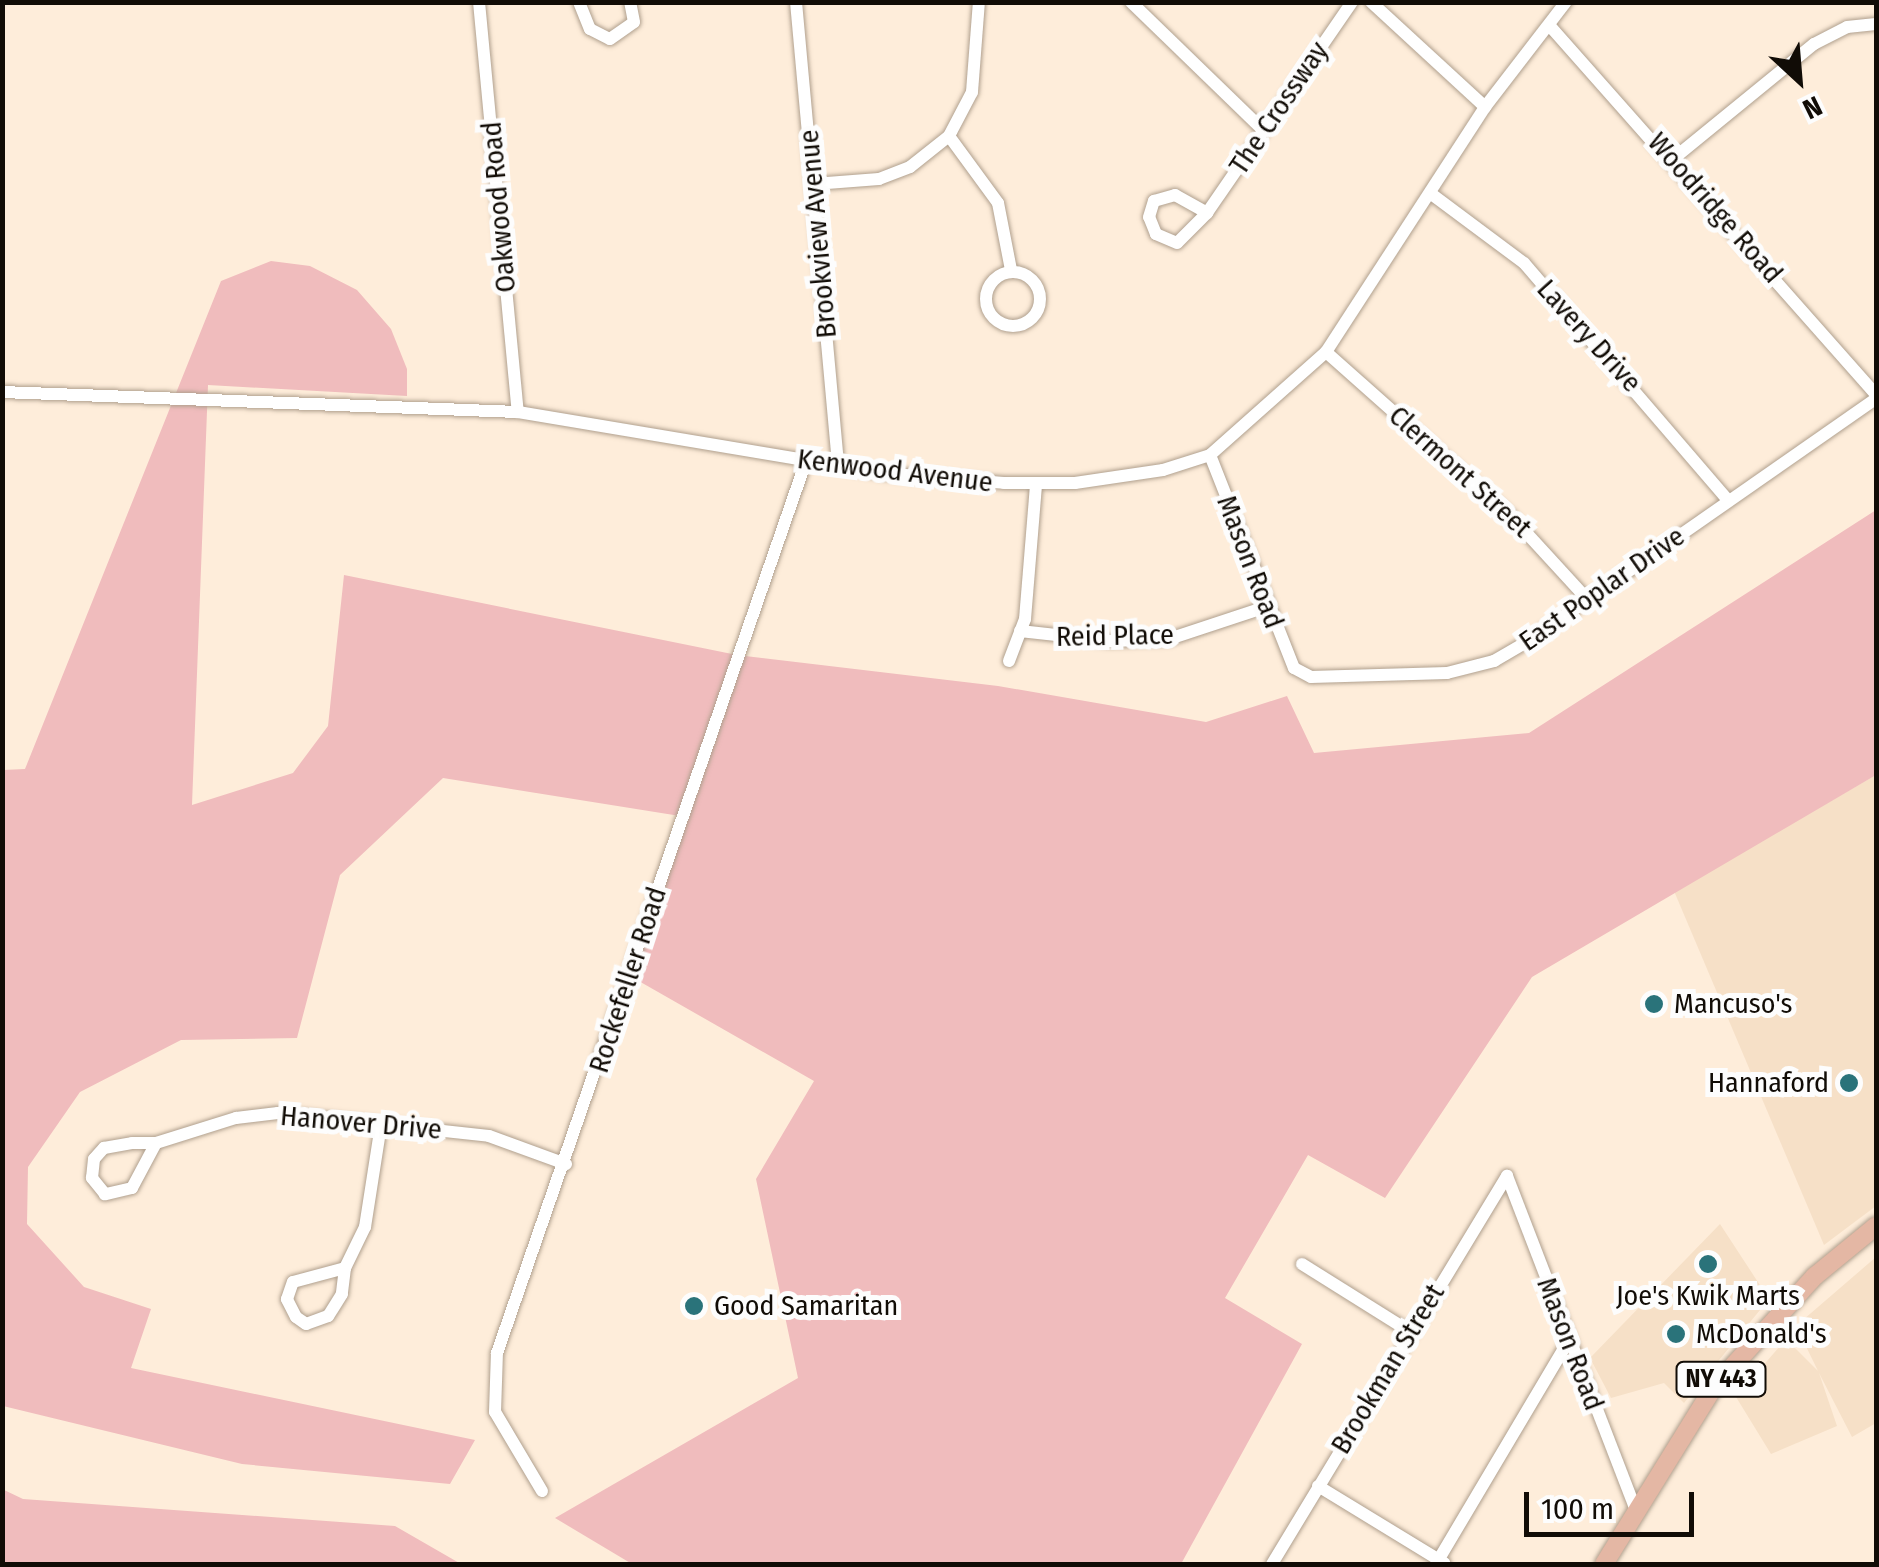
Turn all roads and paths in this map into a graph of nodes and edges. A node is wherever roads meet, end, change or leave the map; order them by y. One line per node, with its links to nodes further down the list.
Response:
1 (579, 2): 2 (street)
2 (630, 2)
3 (796, 2): 16 (street, Brookview Avenue)
4 (980, 2): 14 (street)
5 (1130, 2): 13 (street)
6 (1352, 2): 13 (street, The Crossway)
7 (1370, 2): 12 (street)
8 (1566, 2): 11 (street, Kenwood Avenue)
9 (483, 3): 23 (street, Oakwood Road)
10 (1876, 24): 15 (street)
11 (1549, 25): 12 (street, Kenwood Avenue); 15 (street, Woodridge Road)
12 (1484, 107): 17 (street, Kenwood Avenue)
13 (1262, 129): 18 (street, The Crossway)
14 (949, 136): 16 (street); 19 (street)
15 (1673, 160): 22 (street, Woodridge Road)
16 (814, 184): 26 (street, Brookview Avenue)
17 (1430, 193): 20 (street, Kenwood Avenue); 28 (street, Lavery Drive)
18 (1207, 213): 18 (street, The Crossway)
19 (1011, 270): 19 (street)
20 (1326, 352): 24 (street, Kenwood Avenue); 29 (street, Clermont Street)
21 (2, 392): 23 (street, Kenwood Avenue)
22 (1876, 396): 28 (street, East Poplar Drive)
23 (518, 412): 25 (street, Kenwood Avenue)
24 (1210, 455): 27 (street, Kenwood Avenue); 30 (street, Mason Road)
25 (806, 462): 26 (street, Kenwood Avenue); 36 (street, Rockefeller Road)
26 (838, 465): 27 (street, Kenwood Avenue)
27 (1036, 484): 31 (street)
28 (1728, 500): 29 (street, East Poplar Drive)
29 (1587, 599): 33 (street, East Poplar Drive)
30 (1266, 607): 31 (street, Reid Place); 33 (street, Mason Road)
31 (1020, 632): 32 (street)
32 (1009, 661)
33 (1294, 668)
34 (381, 1125): 35 (street, Hanover Drive); 36 (street, Hanover Drive); 40 (street)
35 (156, 1143): 35 (street, Hanover Drive)
36 (566, 1164): 44 (street, Rockefeller Road)
37 (1507, 1176): 41 (street, Brookman Street); 42 (street, Mason Road)
38 (1876, 1226): 45 (main road, NY 443)
39 (1302, 1264): 41 (street)
40 (345, 1268): 40 (street)
41 (1409, 1331): 43 (street, Brookman Street)
42 (1568, 1342): 45 (street, Mason Road); 46 (street)
43 (1318, 1486): 46 (street); 47 (street, Brookman Street)
44 (542, 1491)
45 (1636, 1510): 48 (main road, NY 443)
46 (1440, 1563)
47 (1272, 1564)
48 (1604, 1564)

